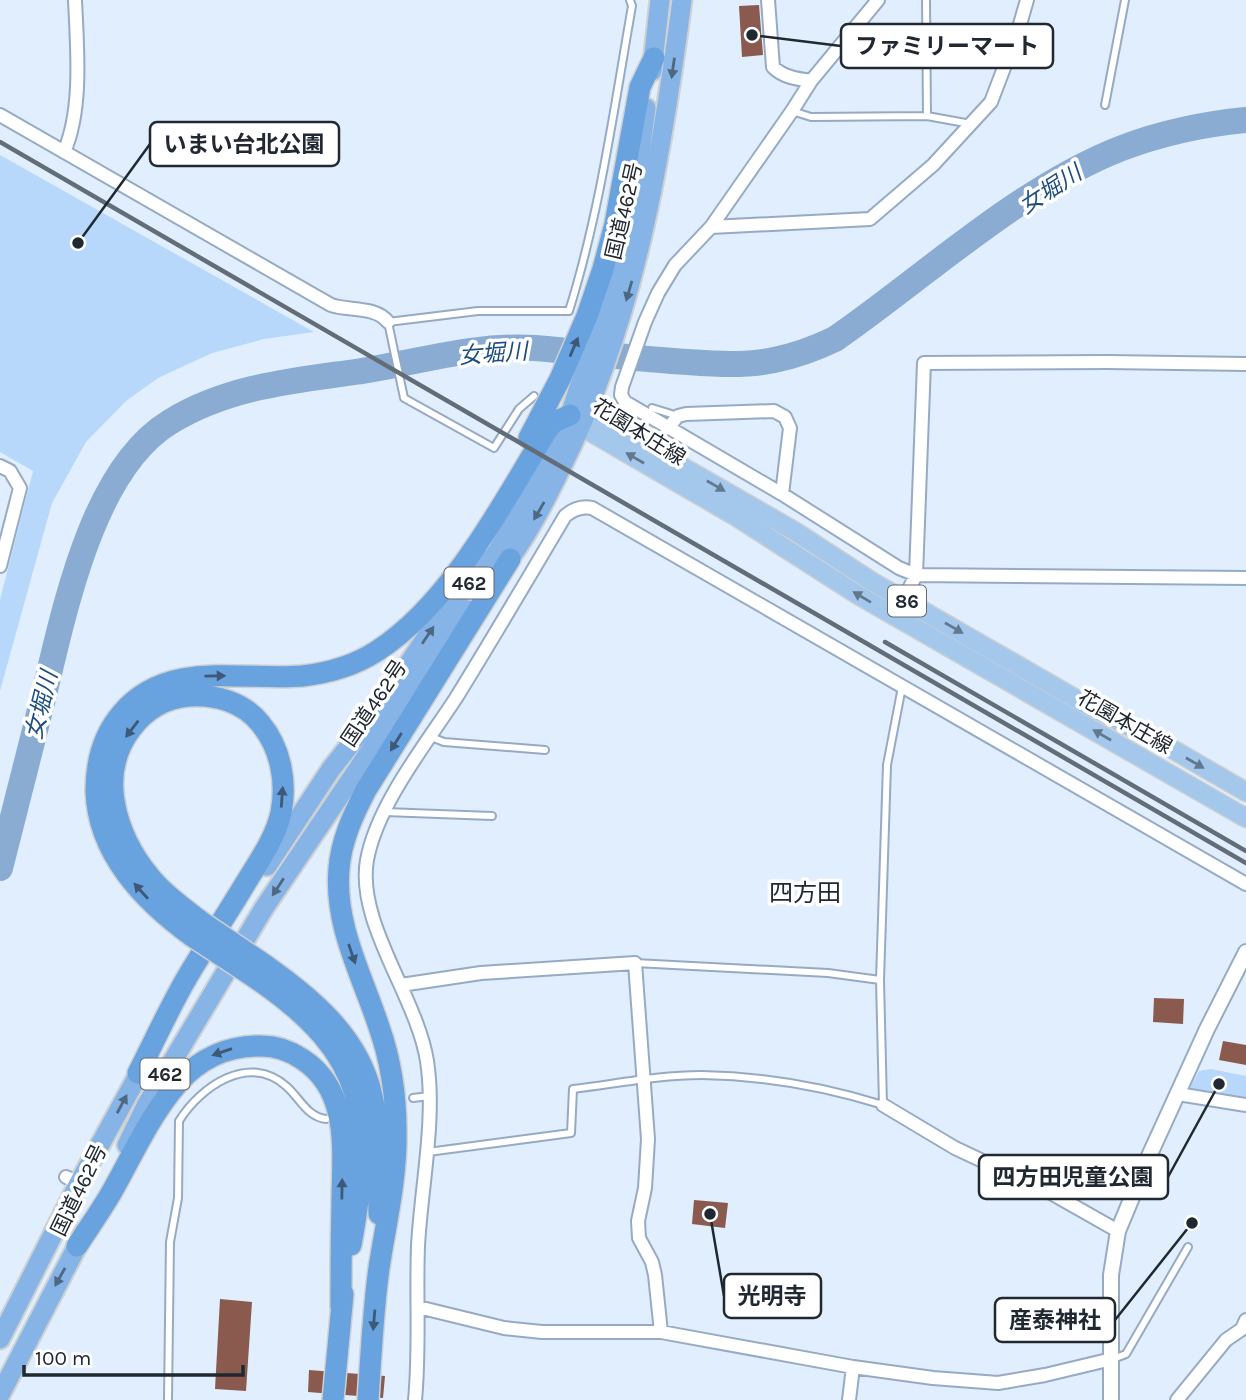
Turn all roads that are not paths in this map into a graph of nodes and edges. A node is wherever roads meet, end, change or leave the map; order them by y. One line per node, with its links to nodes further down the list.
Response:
1 (75, 0): 17 (street)
2 (630, 0): 20 (lane)
3 (660, 0): 10 (highway)
4 (682, 0): 19 (highway, 国道462号 / 462, one-way to 19)
5 (768, 0): 11 (street)
6 (878, 0): 11 (street)
7 (926, 0): 15 (lane)
8 (1027, 0): 16 (street)
9 (1125, 0): 12 (lane)
10 (654, 58): 19 (highway)
11 (811, 81): 13 (street)
12 (1105, 105)
13 (792, 111): 15 (lane); 18 (street)
14 (0, 115): 17 (street)
15 (927, 116): 16 (lane)
16 (971, 124): 18 (street)
17 (64, 152): 20 (street)
18 (711, 227): 28 (street)
19 (604, 317): 22 (highway, one-way to 19); 22 (highway, 国道462号 / 462)
20 (389, 324): 23 (lane)
21 (1246, 365): 31 (street)
22 (579, 381): 25 (highway, 国道462号 / 462); 34 (highway)
23 (534, 396)
24 (652, 408): 26 (lane)
25 (580, 418): 29 (highway, 国道462号 / 462, one-way to 29); 33 (main road, 花園本庄線 / 86, one-way to 33); 34 (highway); 41 (main road, 花園本庄線 / 86, one-way to 25); 49 (highway, 国道462号 / 462, one-way to 25)
26 (676, 419): 28 (street)
27 (0, 466): 30 (street)
28 (782, 494): 31 (street)
29 (510, 559): 59 (highway, 国道462号 / 462, one-way to 59); 61 (highway, one-way to 61)
30 (0, 566)
31 (916, 575): 32 (street); 33 (street)
32 (1246, 578)
33 (904, 599): 38 (main road, 花園本庄線 / 86, one-way to 38)
34 (426, 607): 43 (highway, one-way to 34)
35 (902, 687): 36 (street); 42 (street); 47 (lane)
36 (430, 737): 37 (lane); 39 (street)
37 (545, 750)
38 (1246, 792)
39 (385, 812): 40 (lane); 48 (street)
40 (492, 816)
41 (1246, 818)
42 (1246, 884)
43 (196, 929): 46 (highway, bridge); 49 (highway, one-way to 43)
44 (1246, 952): 51 (street)
45 (635, 963): 47 (lane); 48 (street); 50 (street)
46 (261, 972): 61 (highway); 62 (highway)
47 (880, 980): 54 (lane)
48 (401, 985): 52 (street)
49 (138, 1073): 66 (highway, 国道462号 / 462, one-way to 49)
50 (643, 1080): 54 (lane); 57 (lane); 65 (street)
51 (1178, 1094): 55 (street); 58 (street)
52 (429, 1096): 53 (lane); 57 (street)
53 (413, 1098)
54 (883, 1105): 58 (street)
55 (1246, 1105)
56 (326, 1119): 70 (lane)
57 (426, 1152): 63 (street)
58 (1118, 1231): 67 (street)
59 (77, 1246): 62 (highway, one-way to 59); 69 (highway, 国道462号 / 462, one-way to 69)
60 (1188, 1247): 67 (lane)
61 (379, 1270): 72 (highway, one-way to 72)
62 (341, 1307): 71 (highway)
63 (418, 1307): 65 (street); 73 (street)
64 (1245, 1322): 76 (street)
65 (661, 1332): 68 (street)
66 (0, 1339)
67 (1112, 1359): 68 (street); 75 (street)
68 (853, 1367): 74 (street)
69 (0, 1395)
70 (169, 1400)
71 (333, 1400)
72 (368, 1400)
73 (415, 1400)
74 (849, 1400)
75 (1111, 1400)
76 (1177, 1400)

